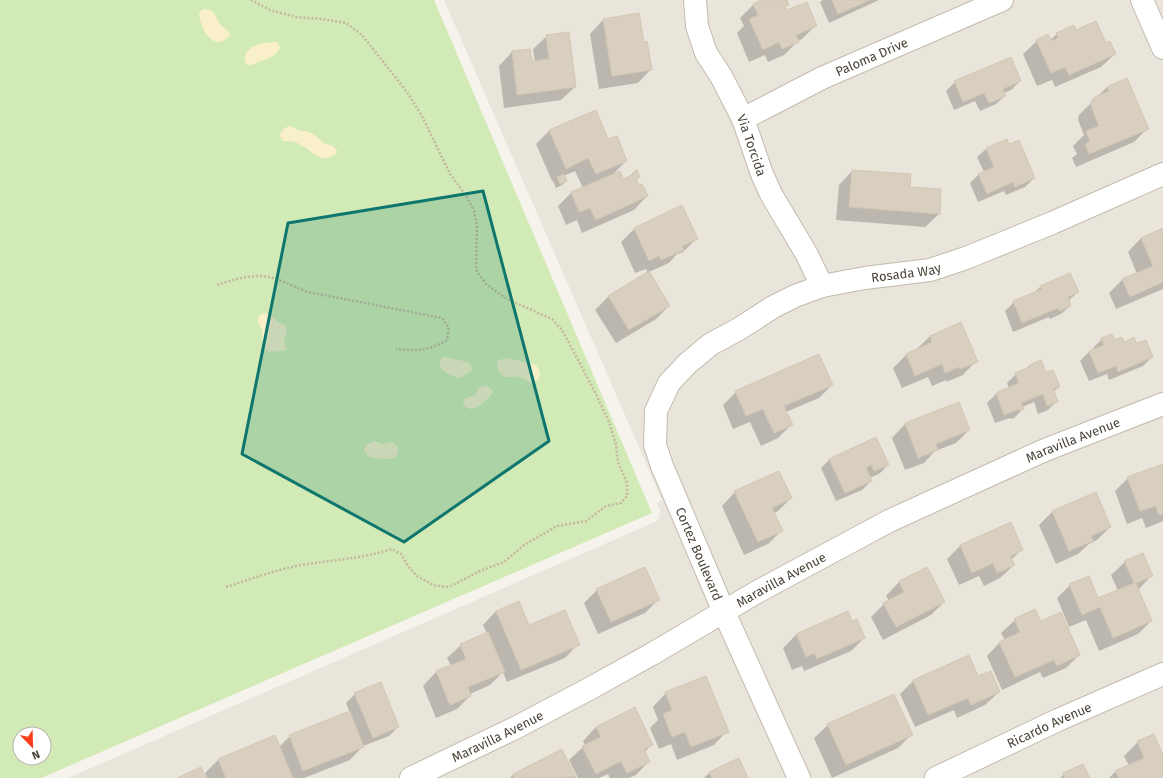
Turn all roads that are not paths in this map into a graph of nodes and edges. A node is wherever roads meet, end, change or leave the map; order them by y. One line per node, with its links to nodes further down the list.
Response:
1 (695, 0): 5 (street, Via Torcida)
2 (1002, 0): 5 (street, Paloma Drive)
3 (1142, 0): 4 (street)
4 (1163, 48)
5 (743, 119): 7 (street, Via Torcida)
6 (1163, 174): 7 (street, Rosada Way)
7 (822, 286): 8 (street, Rosada Way)
8 (665, 391): 10 (street, Cortez Boulevard)
9 (1163, 404): 10 (street, Maravilla Avenue)
10 (724, 612): 12 (street, Maravilla Avenue); 13 (street, Cortez Boulevard)
11 (1163, 674): 14 (street, Ricardo Avenue)
12 (411, 778)
13 (799, 778)
14 (936, 778)

